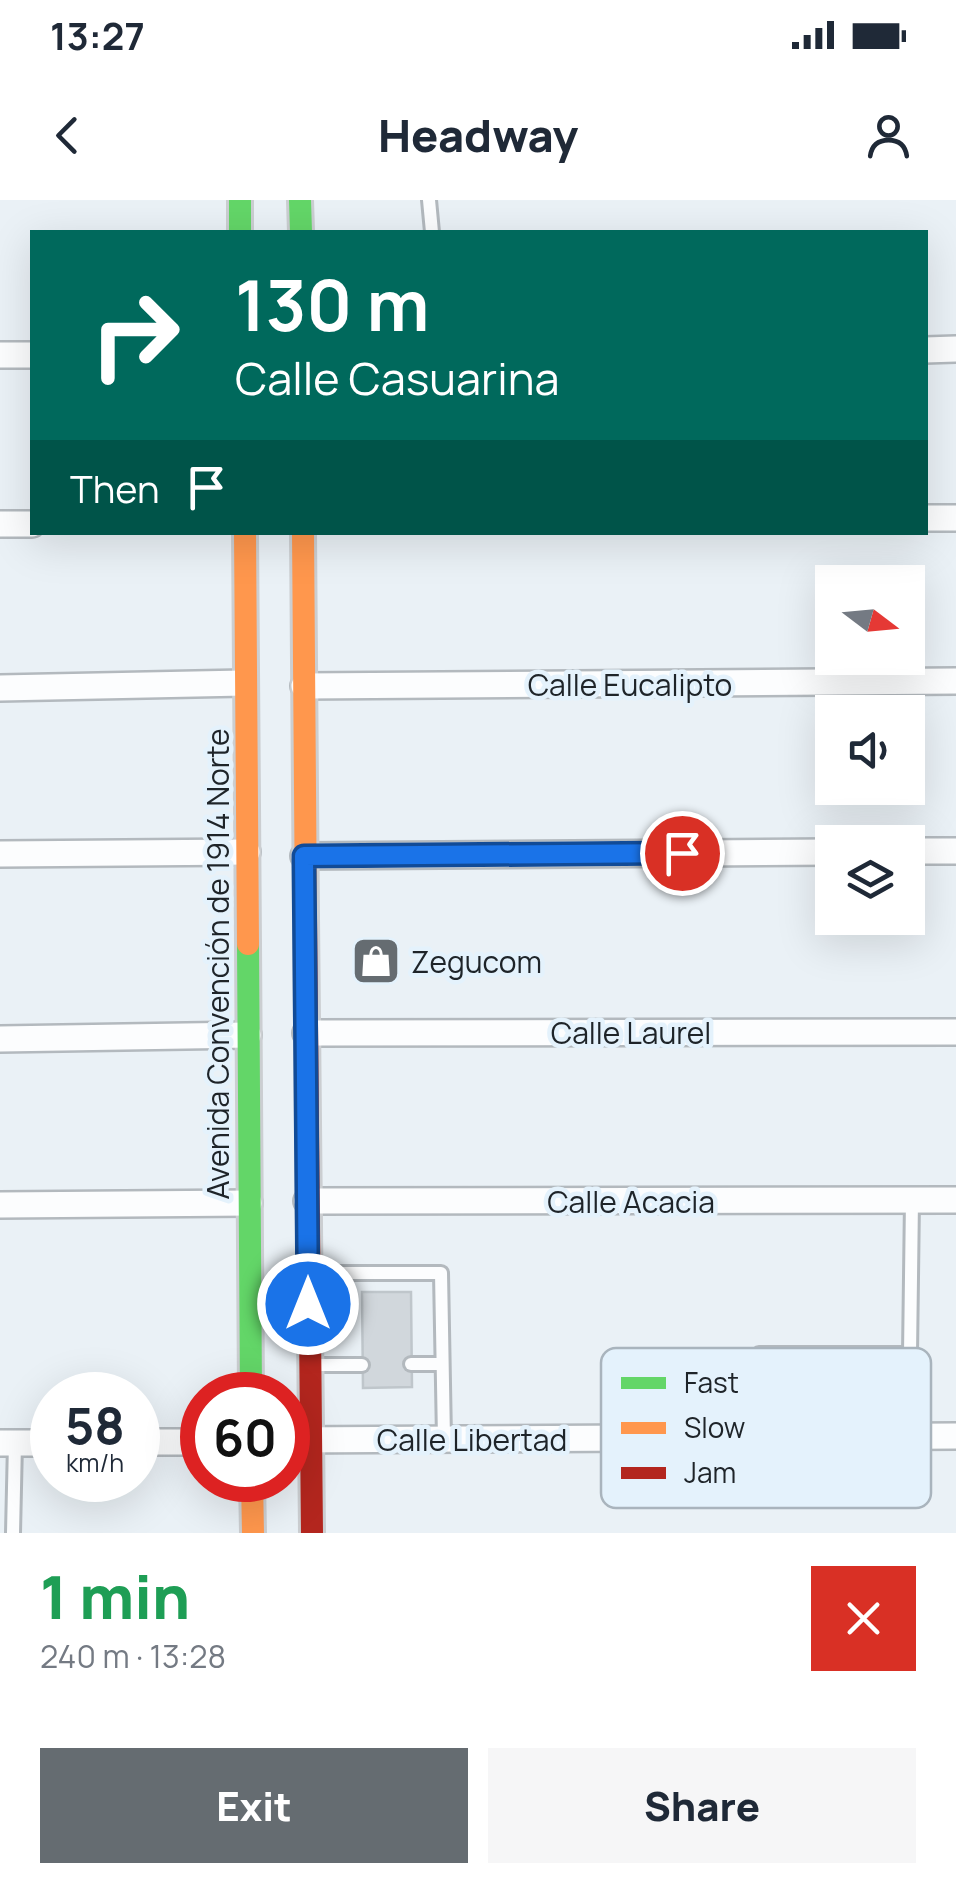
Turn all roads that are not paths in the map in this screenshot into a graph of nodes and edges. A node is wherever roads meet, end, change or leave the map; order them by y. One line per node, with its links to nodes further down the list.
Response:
1 (240, 200): 4 (main road)
2 (300, 200): 5 (main road)
3 (429, 200): 6 (lane)
4 (240, 230)
5 (301, 230)
6 (432, 230)
7 (928, 350): 8 (street)
8 (956, 350)
9 (0, 355): 10 (street)
10 (30, 355)
11 (928, 518): 12 (street)
12 (956, 518)
13 (0, 524): 14 (street)
14 (30, 524)
15 (245, 535): 18 (main road, Avenida Convención de 1914 Norte)
16 (303, 535): 19 (main road)
17 (956, 681): 19 (street, Calle Eucalipto)
18 (244, 683): 20 (street); 22 (main road, Avenida Convención de 1914 Norte)
19 (304, 686): 26 (main road)
20 (0, 688)
21 (956, 851): 24 (street)
22 (247, 852): 25 (street); 29 (main road, Avenida Convención de 1914 Norte)
23 (815, 852): 26 (street)
24 (925, 852)
25 (0, 854)
26 (304, 856): 28 (main road)
27 (956, 1032): 28 (street, Calle Laurel)
28 (306, 1033): 33 (main road)
29 (248, 1034): 30 (street); 34 (main road, Avenida Convención de 1914 Norte)
30 (0, 1039)
31 (912, 1200): 32 (street, Calle Acacia); 33 (street, Calle Acacia); 37 (lane)
32 (956, 1200)
33 (307, 1201): 36 (main road)
34 (248, 1204): 35 (street); 42 (main road, Avenida Convención de 1914 Norte)
35 (0, 1205)
36 (307, 1273): 38 (main road); 40 (lane)
37 (910, 1348)
38 (308, 1364): 41 (lane); 43 (main road)
39 (412, 1364): 40 (lane)
40 (442, 1364): 47 (lane)
41 (362, 1365)
42 (251, 1372)
43 (307, 1372)
44 (931, 1436): 45 (street, Calle Libertad)
45 (956, 1436)
46 (601, 1438): 47 (street, Calle Libertad)
47 (444, 1439): 48 (street, Calle Libertad)
48 (310, 1440)
49 (7, 1443): 52 (lane)
50 (252, 1502): 53 (main road)
51 (308, 1502): 54 (main road)
52 (13, 1533)
53 (253, 1533)
54 (312, 1533)

